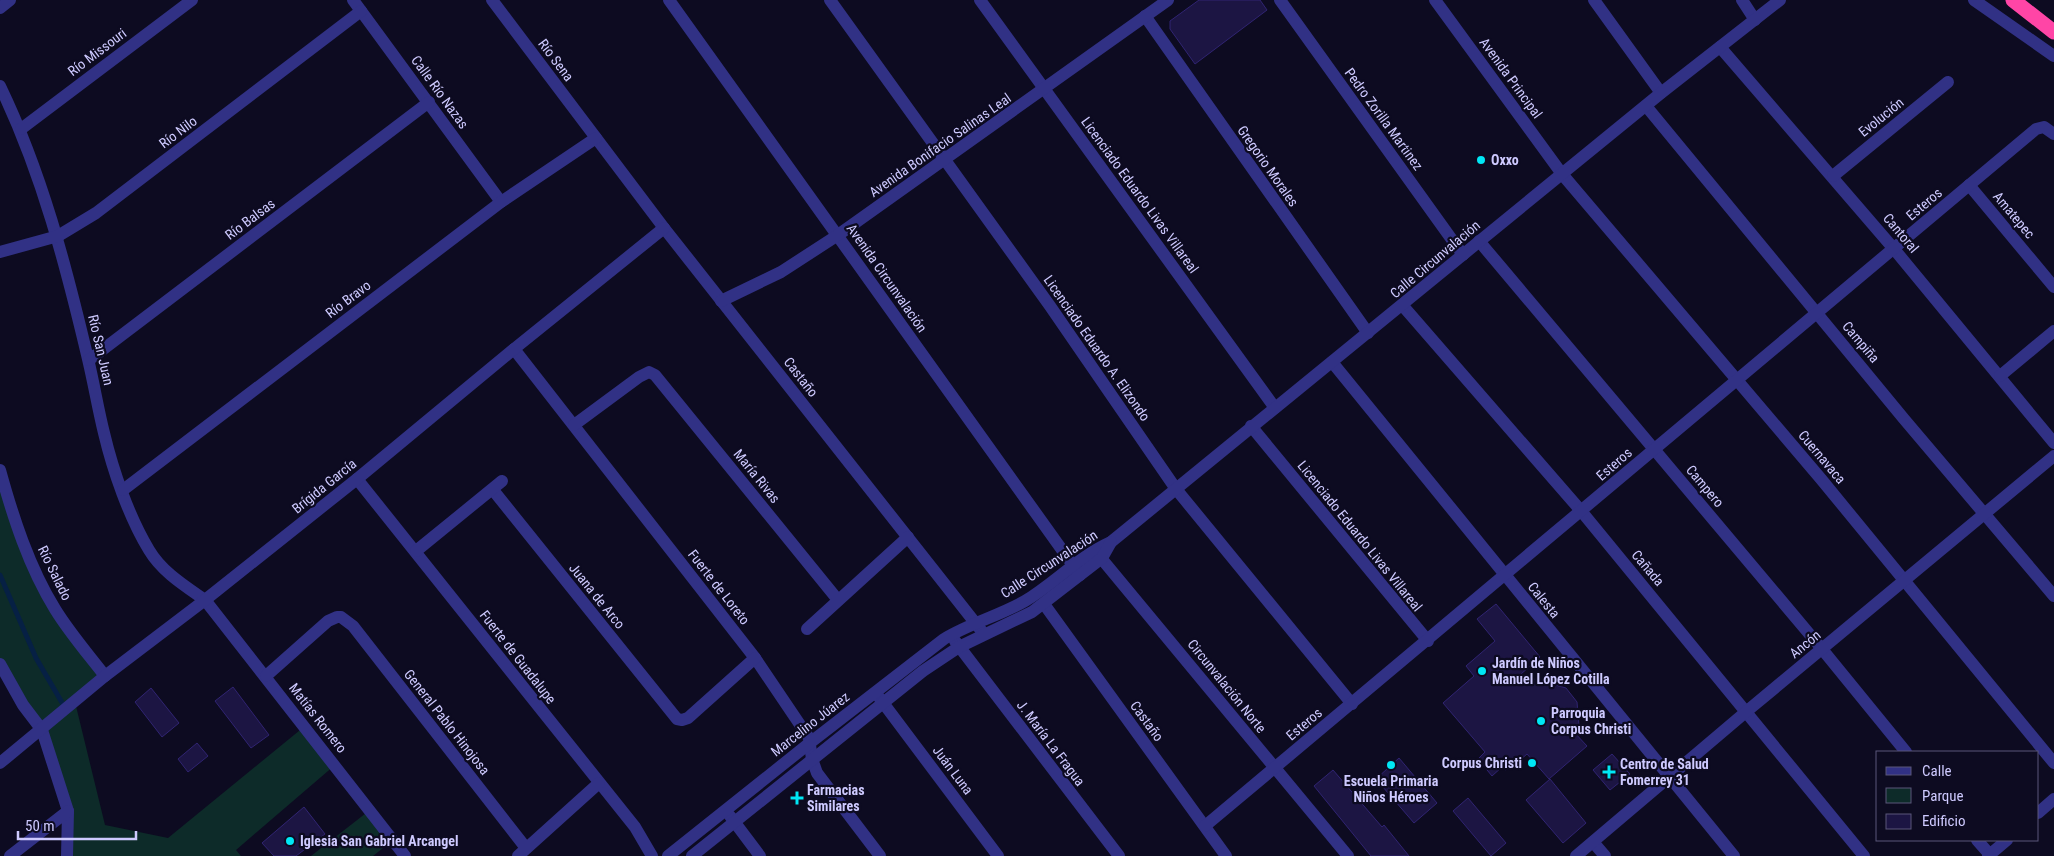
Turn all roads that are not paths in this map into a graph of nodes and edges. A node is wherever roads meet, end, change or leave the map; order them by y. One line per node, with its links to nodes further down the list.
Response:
1 (10, 0): 16 (street)
2 (192, 0): 29 (street, Río Missouri)
3 (353, 0): 17 (street, Calle Río Nazas)
4 (492, 0): 31 (street, Río Sena)
5 (669, 0): 38 (street, Avenida Circunvalación)
6 (830, 0): 32 (street, Licenciado Eduardo A. Elizondo)
7 (980, 0): 25 (street, Licenciado Eduardo Livas Villareal)
8 (1168, 0): 18 (street, Avenida Bonifacio Salinas Leal)
9 (1280, 0): 43 (street, Pedro Zorilla Martinez)
10 (1436, 0): 33 (street, Avenida Principal)
11 (1594, 0): 26 (street)
12 (1742, 0): 19 (street)
13 (1780, 0): 19 (street, Calle Circunvalación)
14 (1974, 0): 22 (street)
15 (2013, 0): 20 (highway)
16 (0, 8)
17 (362, 11): 27 (street, Calle Río Nazas); 39 (street, Río Nilo)
18 (1145, 16): 25 (street, Avenida Bonifacio Salinas Leal); 49 (street, Gregorio Morales)
19 (1755, 20): 21 (street, Calle Circunvalación)
20 (2054, 32)
21 (1720, 47): 26 (street, Calle Circunvalación); 34 (street, Cantoral)
22 (2054, 56)
23 (1948, 82): 34 (street, Evolución)
24 (0, 86): 29 (street, Río San Juan)
25 (1045, 88): 32 (street, Avenida Bonifacio Salinas Leal); 55 (street, Licenciado Eduardo Livas Villareal)
26 (1661, 93): 28 (street, Calle Circunvalación)
27 (429, 102): 36 (street, Calle Río Nazas); 51 (street, Río Balsas)
28 (1646, 106): 33 (street, Calle Circunvalación); 47 (street, Campiña)
29 (21, 129): 39 (street, Río San Juan)
30 (2049, 130): 35 (street, Esteros)
31 (596, 138): 36 (street, Río Bravo); 37 (street, Castaño)
32 (945, 160): 38 (street, Avenida Bonifacio Salinas Leal); 63 (street, Licenciado Eduardo A. Elizondo)
33 (1562, 174): 40 (street, Calle Circunvalación); 54 (street, Cuernavaca)
34 (1832, 176): 41 (street, Cantoral)
35 (1969, 185): 41 (street, Esteros); 44 (street, Amatepec)
36 (501, 202): 64 (street, Río Bravo)
37 (664, 228): 45 (street, Castaño); 50 (street, Brígida García)
38 (838, 235): 45 (street, Avenida Bonifacio Salinas Leal); 70 (street, Avenida Circunvalación)
39 (58, 236): 42 (street, Río Nilo); 51 (street, Río San Juan)
40 (1479, 241): 43 (street, Calle Circunvalación); 59 (street, Campero)
41 (1894, 248): 47 (street, Esteros); 53 (street, Cantoral)
42 (0, 252)
43 (1463, 255): 46 (street, Calle Circunvalación)
44 (2054, 287)
45 (721, 301): 67 (street, Castaño)
46 (1402, 306): 49 (street, Calle Circunvalación); 65 (street, Cañada)
47 (1818, 314): 54 (street, Esteros); 66 (street, Campiña)
48 (2054, 331): 53 (street)
49 (1368, 334): 52 (street, Calle Circunvalación)
50 (514, 348): 56 (street, Fuerte de Loreto); 62 (street, Brígida García)
51 (89, 360): 64 (street, Río San Juan)
52 (1332, 362): 55 (street, Calle Circunvalación); 71 (street, Calesta)
53 (2000, 376): 58 (street, Cantoral)
54 (1738, 380): 59 (street, Esteros); 72 (street, Cuernavaca)
55 (1275, 408): 57 (street, Calle Circunvalación)
56 (574, 425): 75 (street, María Rivas); 84 (street, Fuerte de Loreto)
57 (1251, 426): 63 (street, Calle Circunvalación); 81 (street, Licenciado Eduardo Livas Villareal)
58 (2054, 443)
59 (1654, 449): 65 (street, Esteros); 83 (street, Campero)
60 (2054, 456): 66 (street, Ancón)
61 (0, 470): 86 (street, Río Salado)
62 (357, 478): 68 (street, Fuerte de Guadalupe); 74 (street, Brígida García)
63 (1176, 489): 69 (street, Calle Circunvalación); 90 (street, Licenciado Eduardo A. Elizondo)
64 (123, 490): 74 (street, Río San Juan)
65 (1582, 512): 71 (street, Esteros); 91 (street, Cañada)
66 (1985, 514): 72 (street, Ancón); 73 (street, Campiña)
67 (908, 537): 75 (street); 77 (street, Castaño)
68 (416, 551): 84 (street, Juana de Arco); 100 (street, Fuerte de Guadalupe)
69 (1098, 554): 70 (street, Calle Circunvalación); 98 (street, Circunvalación Norte)
70 (1076, 570): 76 (street, Calle Circunvalación); 77 (street, Calle Circunvalación)
71 (1505, 575): 81 (street, Esteros); 99 (street, Calesta)
72 (1905, 581): 83 (street, Ancón); 97 (street, Cuernavaca)
73 (2054, 596)
74 (205, 600): 86 (street, Brígida García); 87 (street, Matías Romero)
75 (838, 600): 78 (street)
76 (1044, 604): 79 (street, Calle Circunvalación); 106 (street, Castaño)
77 (975, 623): 79 (street, Castaño); 80 (street, Marcelino Júarez)
78 (807, 629)
79 (984, 634): 82 (street, Marcelino Júarez)
80 (950, 635): 82 (street, J. María La Fragua); 88 (street, Marcelino Júarez)
81 (1428, 641): 90 (street, Esteros)
82 (959, 647): 89 (street, Marcelino Júarez); 121 (street, J. María La Fragua)
83 (1822, 649): 91 (street, Ancón); 94 (street, Campero)
84 (755, 658): 93 (street, Fuerte de Loreto)
85 (0, 664): 92 (street)
86 (105, 676): 92 (street, Brígida García)
87 (266, 676): 110 (street, General Pablo Hinojosa); 114 (street, Matías Romero)
88 (875, 692): 89 (street, Juán Luna); 93 (street, Marcelino Júarez)
89 (883, 703): 95 (street, Marcelino Júarez); 120 (street, Juán Luna)
90 (1352, 704): 98 (street, Esteros)
91 (1747, 711): 99 (street, Ancón); 126 (street, Cañada)
92 (42, 730): 96 (street, Brígida García); 103 (street)
93 (811, 742): 95 (street, Fuerte de Loreto); 102 (street, Marcelino Júarez)
94 (1905, 751)
95 (812, 759): 105 (street, Marcelino Júarez); 119 (street, Fuerte de Loreto)
96 (0, 763)
97 (2054, 763)
98 (1275, 768): 106 (street, Esteros); 122 (street, Circunvalación Norte)
99 (1669, 777): 109 (street, Ancón); 125 (street, Calesta)
100 (598, 783): 110 (street, General Pablo Hinojosa); 115 (street, Fuerte de Guadalupe)
101 (2054, 799): 104 (street)
102 (726, 810): 105 (street); 116 (street, Marcelino Júarez)
103 (68, 811): 112 (street); 113 (street)
104 (2039, 812)
105 (734, 822): 117 (street, Marcelino Júarez); 118 (street)
106 (1205, 826): 111 (street, Castaño)
107 (1978, 841): 127 (street)
108 (2006, 841): 127 (street)
109 (1593, 842): 123 (street, Ancón); 124 (street)
110 (522, 852)
111 (1223, 855)
112 (10, 856)
113 (68, 856)
114 (405, 856)
115 (652, 856)
116 (668, 856)
117 (692, 856)
118 (760, 856)
119 (880, 856)
120 (998, 856)
121 (1119, 856)
122 (1348, 856)
123 (1576, 856)
124 (1605, 856)
125 (1734, 856)
126 (1864, 856)
127 (1989, 856)

